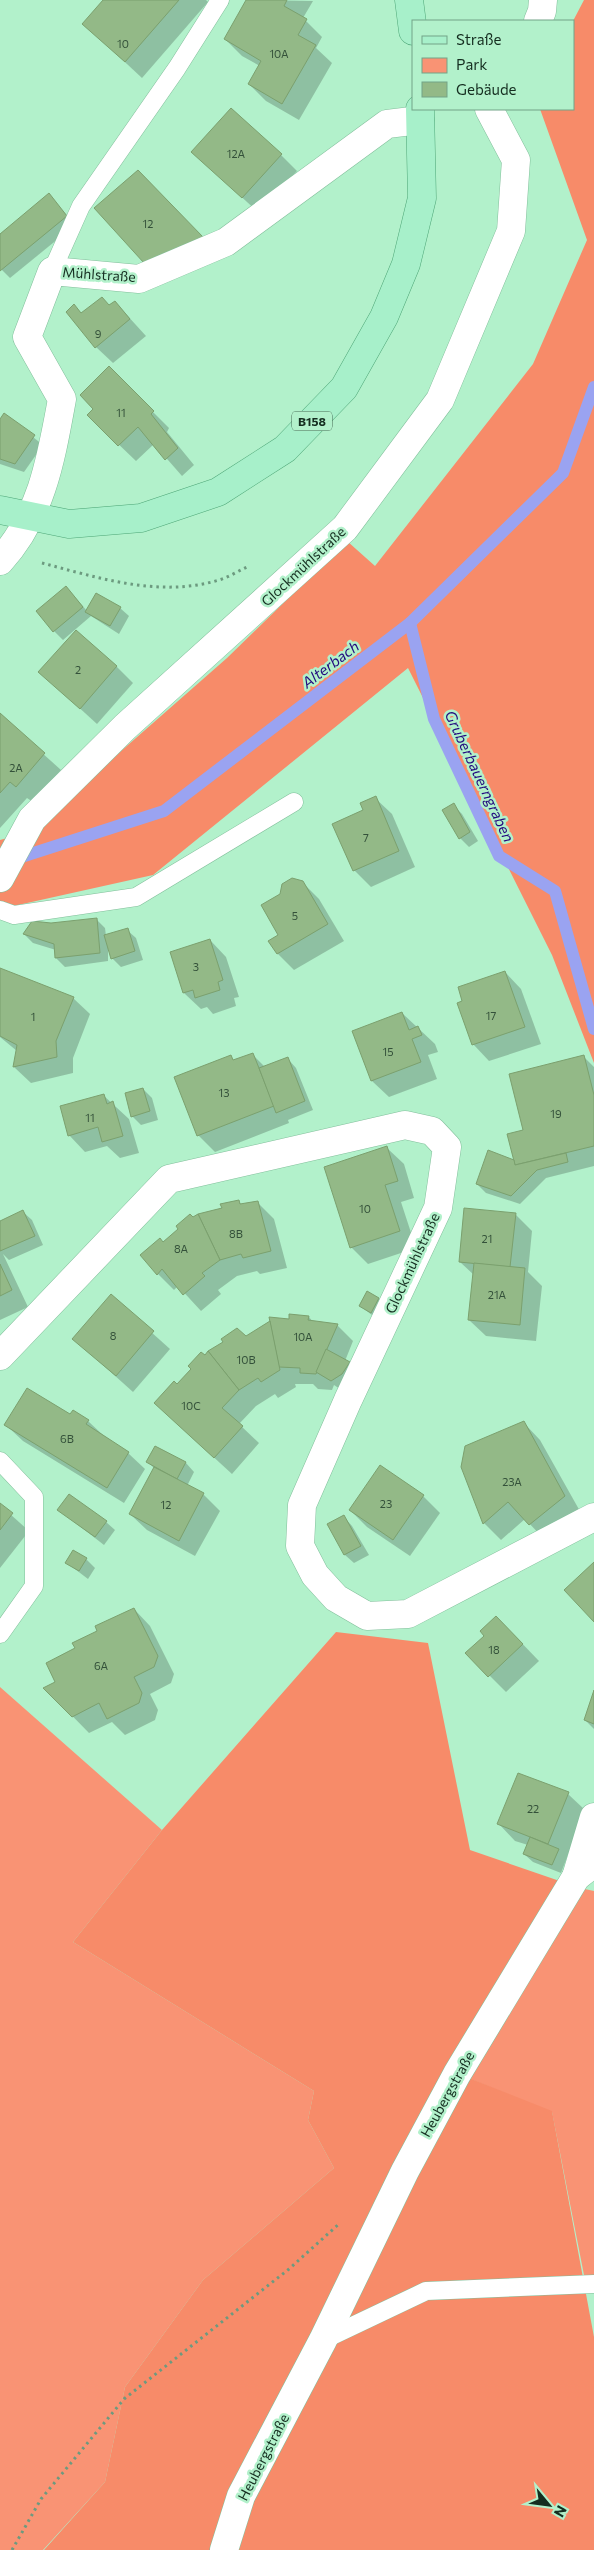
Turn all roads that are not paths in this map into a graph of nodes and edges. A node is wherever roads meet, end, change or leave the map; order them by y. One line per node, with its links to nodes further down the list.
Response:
1 (220, 0): 8 (lane)
2 (409, 0): 5 (main road)
3 (543, 0): 4 (street)
4 (538, 20)
5 (412, 23)
6 (490, 110): 13 (street, Glockmühlstraße)
7 (420, 114): 8 (street, Mühlstraße); 10 (main road, B158)
8 (52, 270): 10 (street, Mühlstraße)
9 (0, 510): 10 (main road, B158)
10 (29, 517): 11 (street, Mühlstraße)
11 (8, 552)
12 (294, 802): 14 (lane)
13 (0, 878)
14 (0, 910)
15 (0, 1356): 17 (street, Glockmühlstraße)
16 (0, 1461): 18 (lane)
17 (594, 1517)
18 (0, 1634)
19 (594, 1817): 20 (street)
20 (585, 1870): 22 (street, Heubergstraße)
21 (594, 2284): 22 (lane)
22 (323, 2340): 23 (street, Heubergstraße)
23 (224, 2550)

